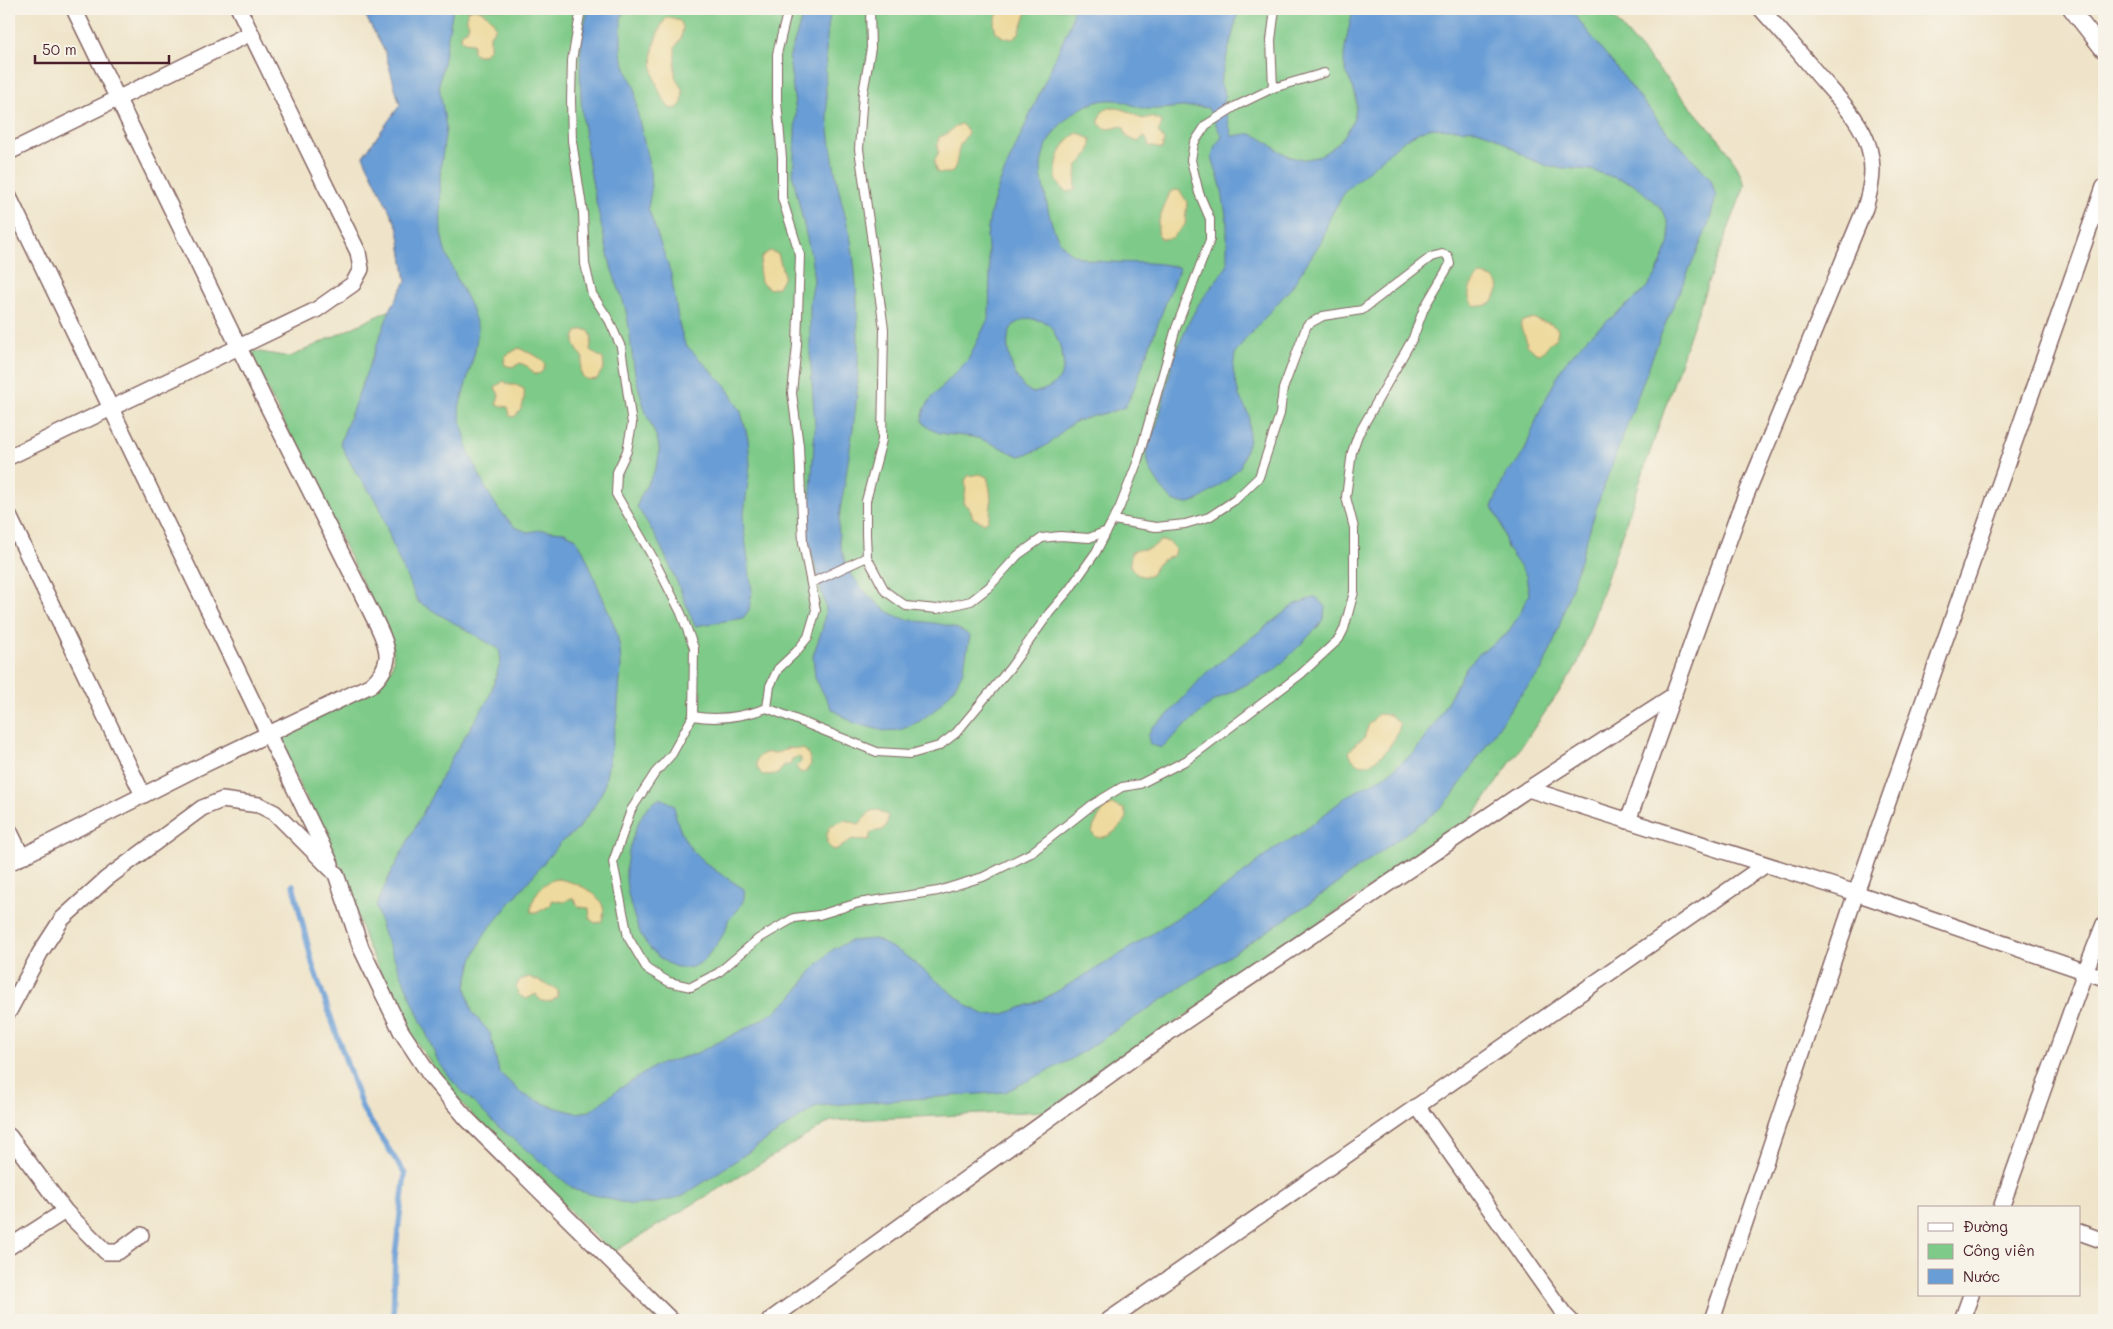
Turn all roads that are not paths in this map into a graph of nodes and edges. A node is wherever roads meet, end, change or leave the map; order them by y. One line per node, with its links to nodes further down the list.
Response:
1 (74, 9): 13 (street)
2 (239, 9): 9 (street)
3 (581, 9): 27 (lane)
4 (788, 9): 24 (lane)
5 (870, 9): 23 (lane)
6 (1275, 9): 12 (lane)
7 (1761, 9): 25 (street)
8 (2071, 9): 10 (street)
9 (251, 33): 13 (street); 17 (street)
10 (2104, 51)
11 (1324, 73): 12 (lane)
12 (1272, 88): 21 (lane)
13 (118, 98): 14 (street); 17 (street)
14 (9, 152)
15 (2104, 187): 36 (street)
16 (9, 197): 18 (street)
17 (240, 347): 18 (street); 28 (street)
18 (111, 408): 19 (street); 28 (street)
19 (9, 457)
20 (9, 516): 30 (street)
21 (1113, 520): 22 (lane); 27 (lane)
22 (1107, 531): 23 (lane); 26 (lane)
23 (864, 558): 24 (lane)
24 (813, 582): 26 (lane)
25 (1674, 695): 29 (street); 31 (street)
26 (767, 708): 27 (lane)
27 (693, 716)
28 (268, 734): 30 (street); 35 (street)
29 (1528, 789): 31 (street); 51 (street)
30 (143, 796): 33 (street)
31 (1628, 821): 34 (street)
32 (9, 830): 33 (street)
33 (15, 860)
34 (1765, 865): 36 (street); 41 (street)
35 (336, 874): 40 (street); 50 (street)
36 (1856, 894): 38 (street); 54 (street)
37 (2104, 924): 38 (street)
38 (2085, 972): 39 (street); 43 (street)
39 (2104, 978)
40 (9, 1011)
41 (1417, 1106): 52 (street); 53 (street)
42 (9, 1136): 44 (street)
43 (2003, 1206)
44 (65, 1211): 46 (street); 48 (street)
45 (2080, 1232): 47 (street)
46 (141, 1235)
47 (2104, 1241)
48 (9, 1246)
49 (1970, 1296): 55 (street)
50 (671, 1320)
51 (770, 1320)
52 (1109, 1320)
53 (1570, 1320)
54 (1712, 1320)
55 (1962, 1320)

